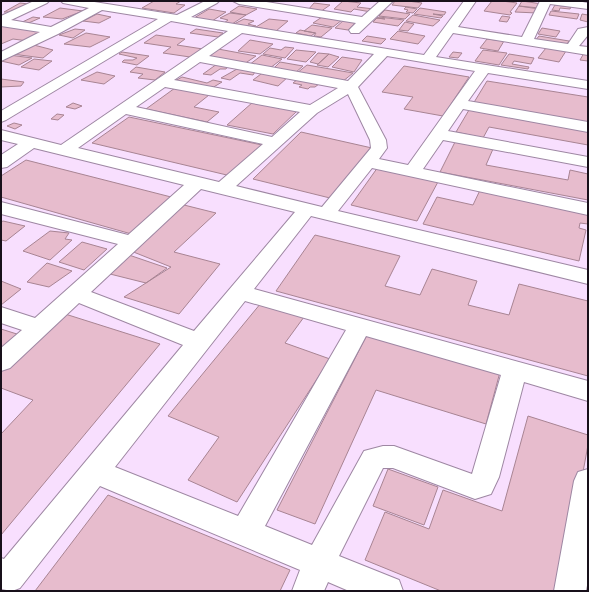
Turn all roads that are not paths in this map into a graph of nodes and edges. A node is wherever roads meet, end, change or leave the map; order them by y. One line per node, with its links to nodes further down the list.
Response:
1 (43, 1): 16 (street)
2 (67, 1): 11 (street)
3 (138, 1): 13 (street)
4 (213, 1): 14 (street)
5 (369, 1): 10 (street)
6 (470, 1): 18 (street)
7 (546, 1): 21 (street)
8 (552, 1): 12 (street)
9 (247, 2): 15 (street)
10 (385, 2): 15 (street)
11 (102, 6): 13 (street); 19 (street)
12 (588, 6)
13 (120, 10): 14 (street)
14 (175, 18): 17 (street); 37 (street)
15 (365, 20): 22 (street)
16 (1, 21): 19 (street)
17 (239, 29): 22 (street); 28 (street)
18 (450, 29): 21 (street); 29 (street)
19 (54, 31): 24 (street)
20 (588, 31): 23 (street)
21 (526, 42): 23 (street)
22 (340, 45): 26 (street)
23 (571, 49): 25 (street)
24 (7, 50): 27 (street)
25 (588, 51)
26 (384, 52): 29 (street); 33 (street)
27 (1, 57)
28 (198, 58): 31 (street); 33 (street)
29 (428, 59): 30 (street)
30 (484, 68): 32 (street); 34 (street)
31 (162, 82): 35 (street); 36 (street)
32 (588, 85)
33 (351, 86): 36 (street); 44 (street)
34 (460, 104): 38 (street); 39 (street)
35 (123, 109): 42 (street); 43 (street)
36 (312, 110): 42 (street)
37 (1, 117)
38 (588, 127)
39 (438, 134): 45 (street); 47 (street)
40 (1, 136): 41 (street)
41 (31, 142): 43 (street); 46 (street)
42 (274, 142): 49 (street)
43 (63, 151): 48 (street)
44 (367, 162): 47 (street); 52 (street)
45 (588, 162)
46 (1, 163)
47 (412, 172): 51 (street)
48 (197, 183): 49 (street); 53 (street)
49 (222, 189): 52 (street)
50 (1, 208): 53 (street)
51 (588, 209)
52 (316, 211): 54 (street); 55 (street)
53 (133, 242): 56 (street)
54 (588, 277)
55 (240, 292): 58 (street); 60 (street)
56 (76, 294): 59 (street); 60 (street)
57 (1, 315): 59 (street)
58 (360, 326): 62 (street); 66 (street)
59 (39, 327): 61 (street)
60 (199, 342): 64 (street)
61 (1, 362)
62 (516, 371): 63 (street); 67 (street)
63 (588, 391)
64 (94, 471): 66 (street); 68 (street)
65 (588, 481): 70 (street)
66 (245, 533): 67 (street)
67 (313, 577): 69 (street)
68 (4, 579)
69 (387, 591)
70 (570, 591)

